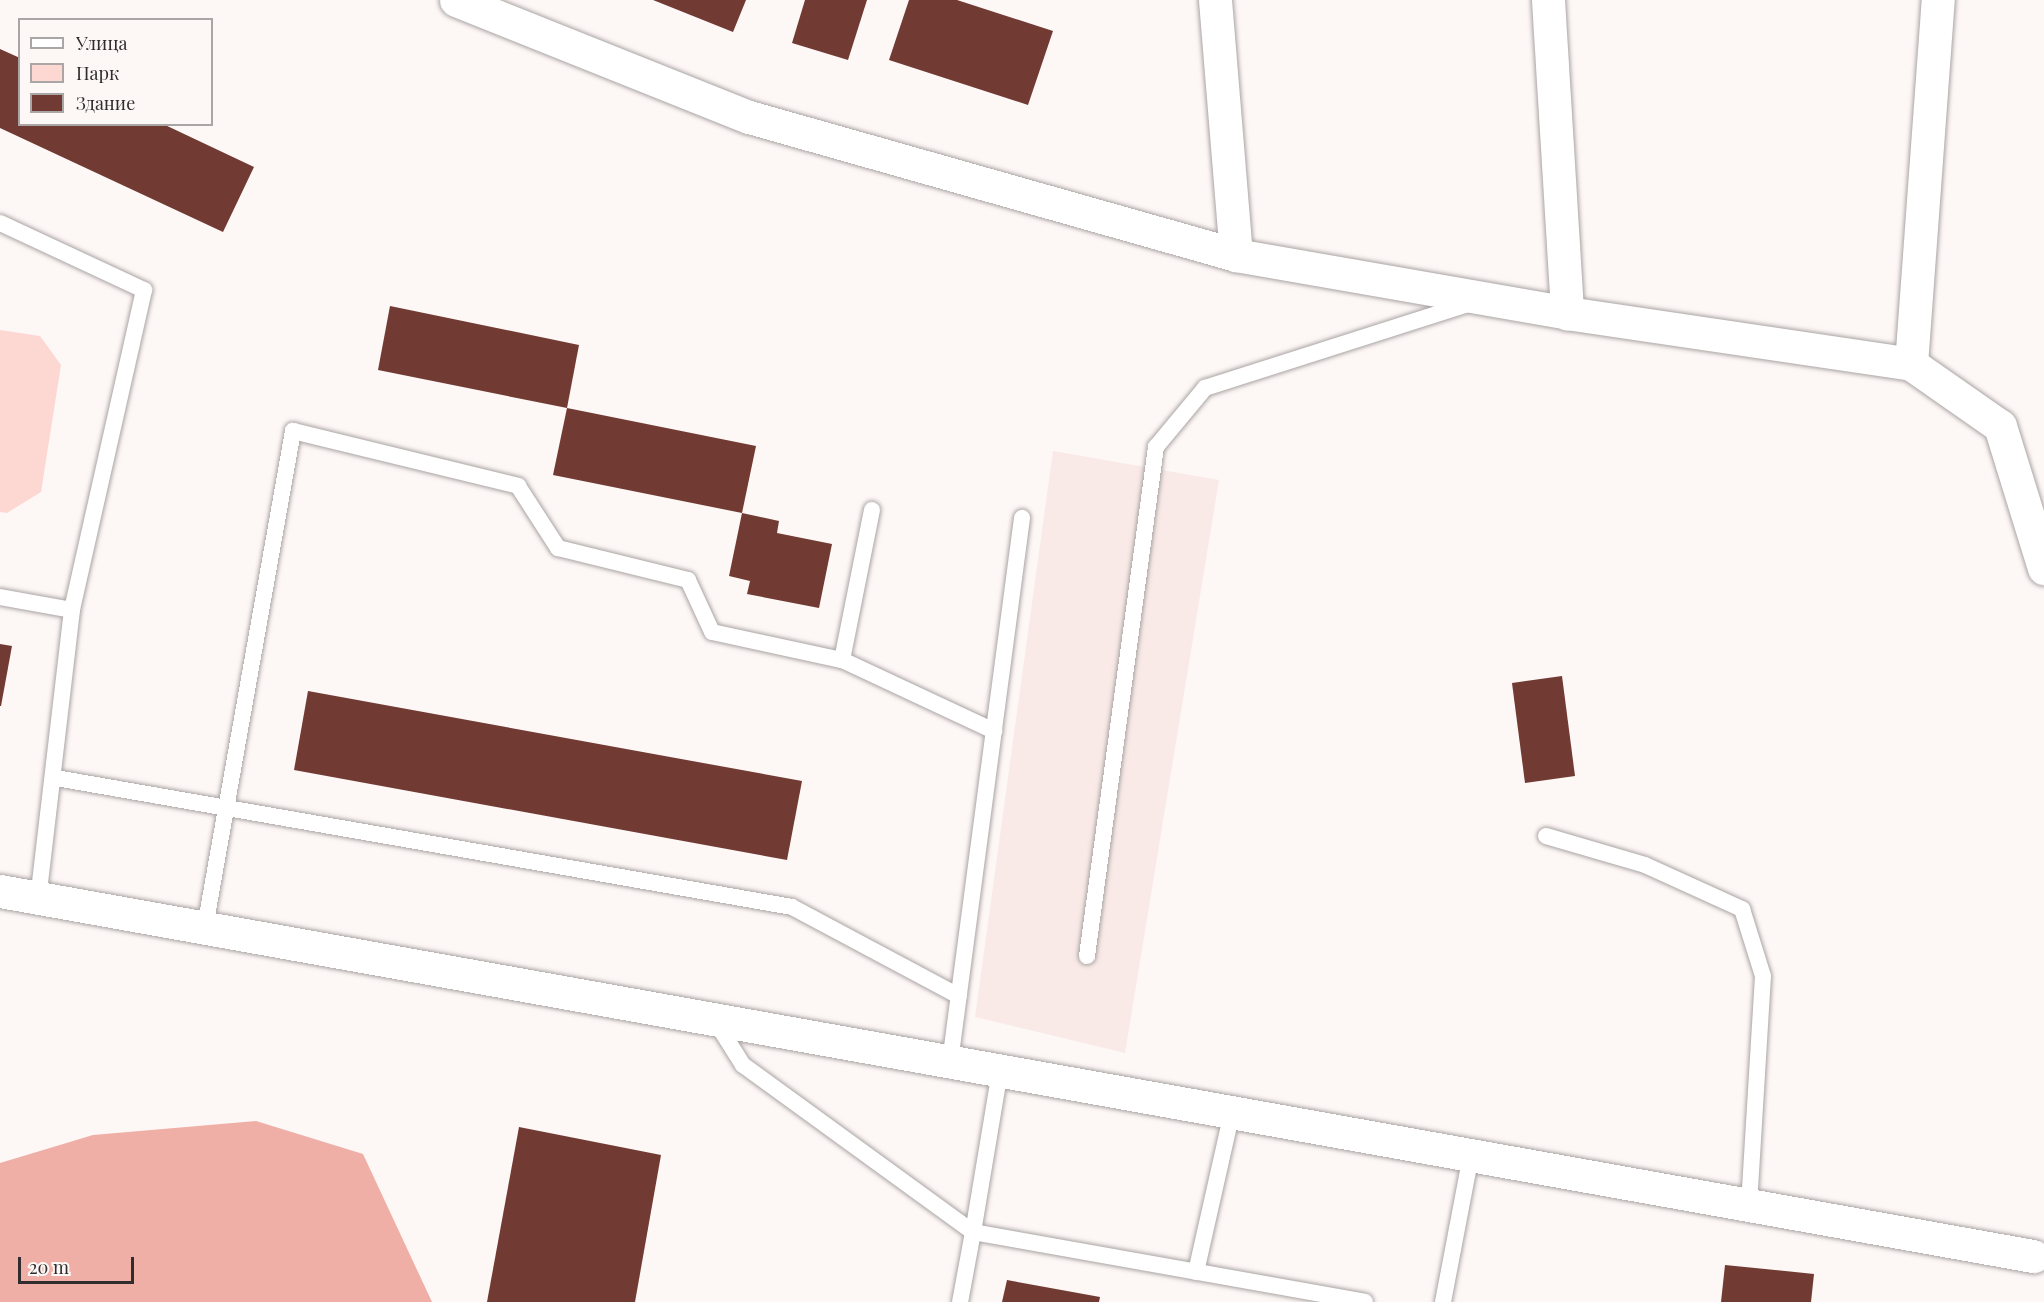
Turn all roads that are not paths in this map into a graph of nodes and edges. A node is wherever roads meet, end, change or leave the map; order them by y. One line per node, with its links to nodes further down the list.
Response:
1 (456, 0): 6 (street)
2 (1215, 0): 6 (street)
3 (1548, 0): 8 (street)
4 (1938, 0): 9 (street)
5 (0, 223): 14 (lane)
6 (1236, 255): 7 (street)
7 (1485, 299): 8 (street); 23 (lane)
8 (1567, 313): 9 (street)
9 (1911, 364): 12 (street)
10 (873, 510): 15 (lane)
11 (1023, 518): 16 (lane)
12 (2044, 560)
13 (0, 597): 14 (lane)
14 (72, 610): 17 (lane)
15 (842, 660): 16 (lane); 18 (lane)
16 (994, 731): 24 (lane)
17 (56, 778): 18 (lane); 21 (lane)
18 (226, 812): 22 (lane); 24 (lane)
19 (1546, 836): 30 (lane)
20 (0, 891): 21 (street)
21 (38, 898): 22 (street)
22 (205, 927): 25 (street)
23 (1088, 956)
24 (959, 996): 26 (lane)
25 (714, 1019): 26 (street); 31 (lane)
26 (950, 1062): 27 (street)
27 (1000, 1071): 28 (street); 31 (lane)
28 (1232, 1113): 29 (street); 33 (lane)
29 (1471, 1155): 30 (street); 36 (lane)
30 (1749, 1205): 32 (street)
31 (973, 1232): 33 (lane); 34 (lane)
32 (2033, 1256)
33 (1196, 1272): 35 (lane)
34 (960, 1302)
35 (1365, 1302)
36 (1443, 1302)

